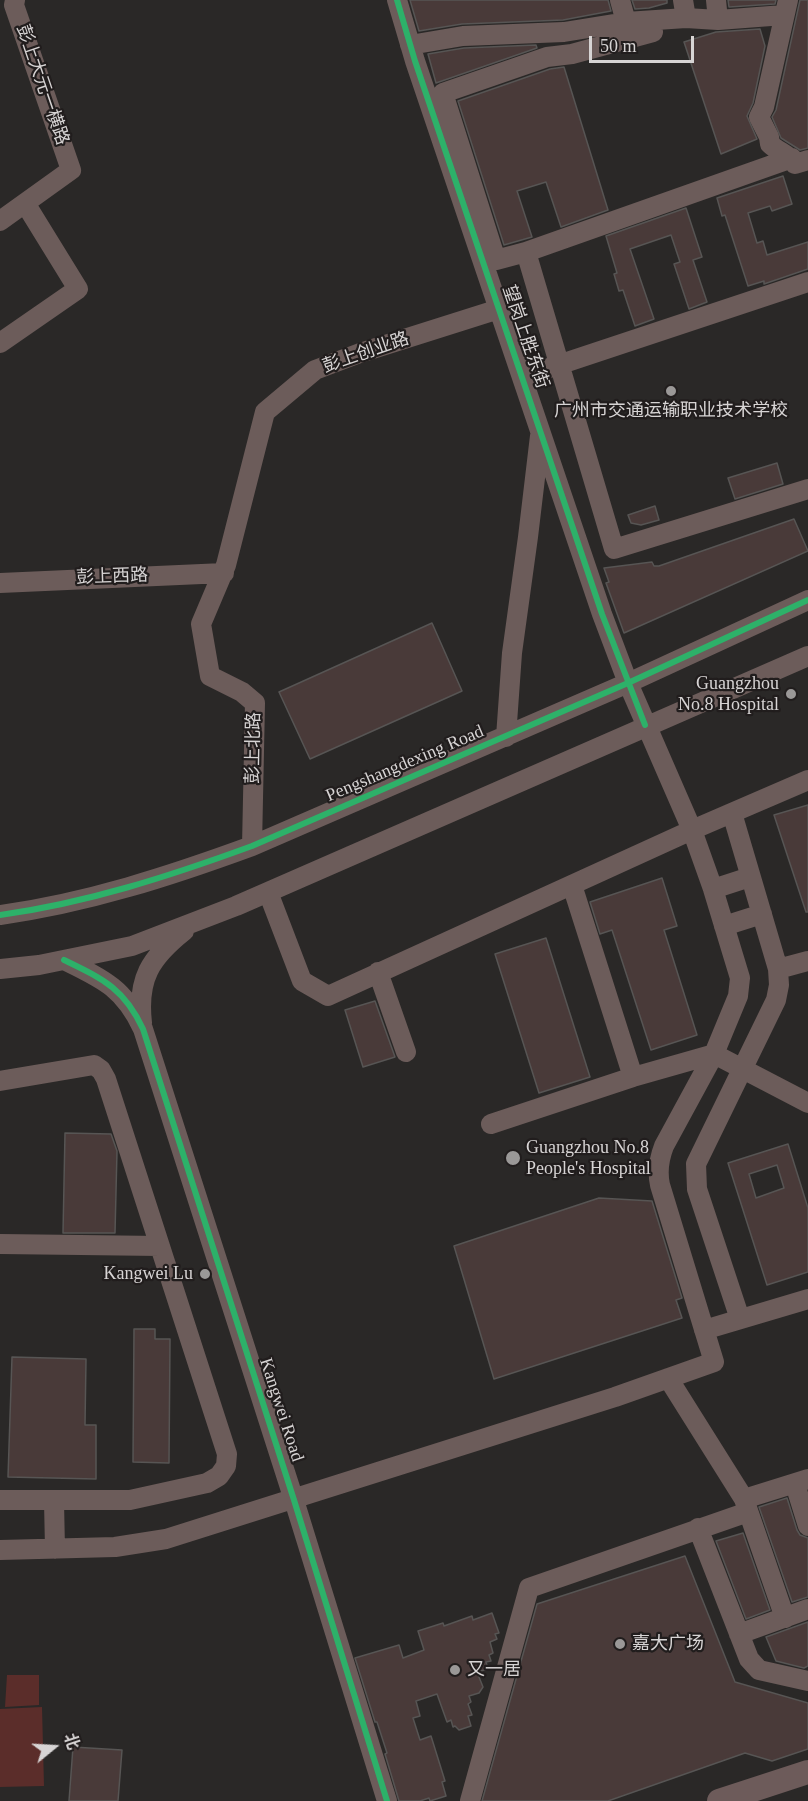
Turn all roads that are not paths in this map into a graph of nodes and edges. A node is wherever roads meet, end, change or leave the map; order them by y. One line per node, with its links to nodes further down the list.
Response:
1 (15, 0): 12 (street, 彭上大元一横路)
2 (397, 0): 10 (street, 望岗上胜东街)
3 (620, 0): 8 (street)
4 (716, 0): 7 (street)
5 (786, 7): 7 (street); 11 (street)
6 (685, 9): 7 (street); 8 (street)
7 (718, 20)
8 (626, 22): 10 (street)
9 (653, 32): 14 (street)
10 (410, 45): 16 (street, 望岗上胜东街)
11 (804, 160): 14 (street)
12 (25, 203): 13 (street); 17 (street)
13 (0, 221)
14 (526, 252): 18 (street)
15 (808, 282): 18 (street)
16 (499, 309): 19 (street, 望岗上胜东街); 22 (street, 彭上创业路)
17 (0, 343)
18 (559, 364): 19 (street); 21 (street)
19 (522, 376): 20 (street, 望岗上胜东街)
20 (540, 430): 26 (street, 望岗上胜东街); 28 (street)
21 (808, 489)
22 (224, 573): 23 (street, 彭上西路); 32 (street, 彭上北路)
23 (0, 582)
24 (808, 600): 26 (street, Pengshangdexing Road)
25 (808, 656): 27 (street)
26 (628, 683): 27 (street, 望岗上胜东街); 28 (street, Pengshangdexing Road)
27 (645, 725): 31 (street, 望岗上胜东街); 36 (street)
28 (506, 737): 32 (street, Pengshangdexing Road)
29 (808, 780): 30 (street)
30 (732, 813): 31 (street); 33 (street)
31 (692, 830): 34 (street); 35 (street, 望岗上胜东街)
32 (252, 846): 38 (street, Pengshangdexing Road)
33 (750, 877): 35 (street); 37 (street)
34 (572, 885): 45 (street); 50 (street)
35 (713, 889): 40 (street, 望岗上胜东街)
36 (267, 892): 39 (street); 45 (street)
37 (762, 914): 40 (street); 44 (street)
38 (0, 915)
39 (196, 921): 41 (street); 46 (street)
40 (724, 926): 48 (street, 望岗上胜东街)
41 (64, 960): 43 (street); 46 (street)
42 (808, 961): 44 (street)
43 (0, 969)
44 (778, 969): 49 (street)
45 (378, 972): 47 (street)
46 (143, 1029): 62 (street, Kangwei Road)
47 (406, 1053)
48 (714, 1054): 49 (street); 50 (street); 58 (street, 望岗上胜东街)
49 (741, 1069): 52 (street); 57 (street)
50 (633, 1077): 53 (street)
51 (0, 1081): 55 (street)
52 (808, 1103)
53 (491, 1124)
54 (0, 1244): 55 (street)
55 (160, 1246): 63 (street)
56 (808, 1299): 57 (street)
57 (740, 1320): 58 (street)
58 (704, 1330): 59 (street, 望岗上胜东街)
59 (668, 1378): 62 (street); 64 (street)
60 (802, 1481): 64 (street); 65 (street)
61 (0, 1500): 63 (street)
62 (294, 1500): 67 (street); 74 (street, Kangwei Road)
63 (54, 1501): 67 (street)
64 (746, 1505): 66 (street); 70 (street)
65 (808, 1526)
66 (698, 1528): 71 (street); 75 (street)
67 (55, 1549): 68 (street)
68 (0, 1550)
69 (808, 1609): 70 (street)
70 (785, 1618): 71 (street)
71 (739, 1634): 72 (street)
72 (808, 1681)
73 (808, 1772): 76 (main road)
74 (387, 1801)
75 (470, 1801)
76 (719, 1801)

